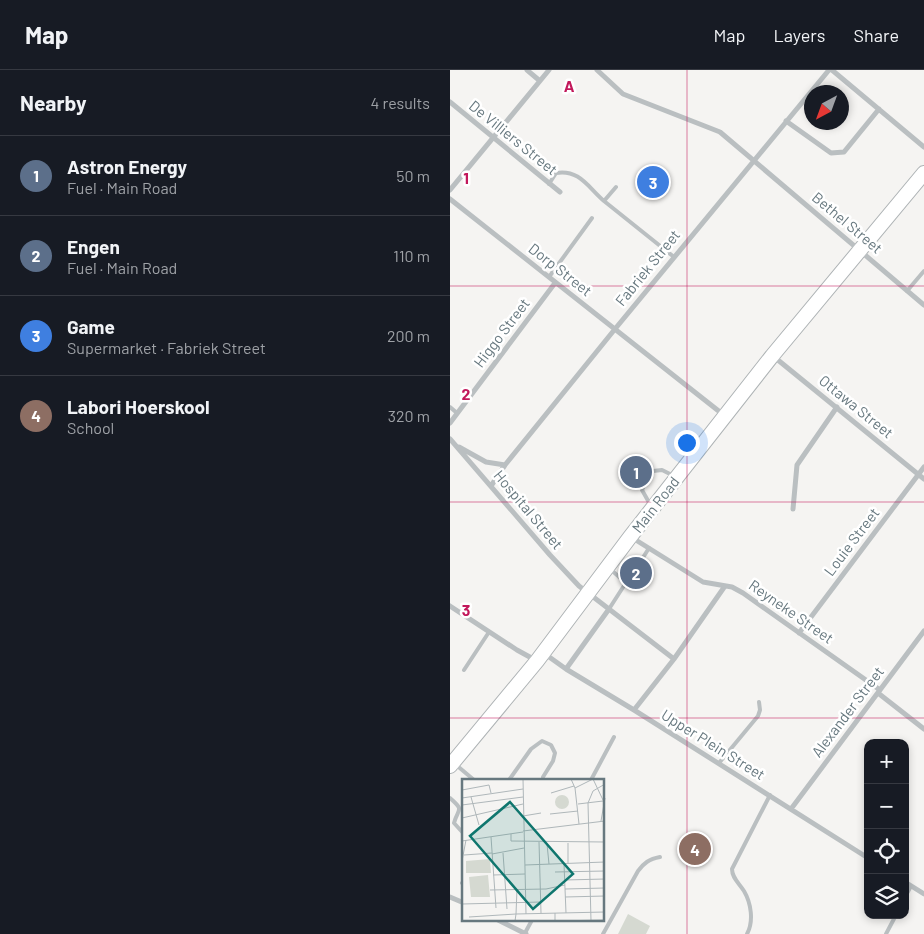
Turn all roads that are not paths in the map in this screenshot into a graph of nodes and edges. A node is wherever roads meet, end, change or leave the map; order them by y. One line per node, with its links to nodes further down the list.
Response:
1 (527, 70): 5 (street)
2 (549, 70): 5 (street)
3 (597, 70): 11 (street, Bethel Street)
4 (830, 70): 7 (street); 8 (street, Fabriek Street)
5 (540, 81): 9 (street)
6 (450, 102): 9 (street, De Villiers Street)
7 (879, 109): 8 (street); 10 (street)
8 (786, 121): 11 (street, Fabriek Street)
9 (493, 138): 13 (street, De Villiers Street); 15 (street)
10 (924, 147)
11 (754, 160): 20 (street, Bethel Street); 21 (street, Fabriek Street)
12 (924, 173): 20 (main road, Main Road)
13 (549, 184): 16 (street, De Villiers Street); 18 (lane)
14 (616, 187): 18 (lane)
15 (450, 190)
16 (560, 192)
17 (450, 198): 23 (street, Dorp Street)
18 (604, 201): 21 (lane)
19 (592, 218): 23 (lane)
20 (860, 250): 25 (street, Bethel Street); 28 (main road, Main Road)
21 (674, 257): 27 (street, Fabriek Street)
22 (924, 271): 25 (lane)
23 (549, 278): 24 (street, Dorp Street)
24 (555, 282): 27 (street, Dorp Street); 31 (street, Higgo Street)
25 (907, 291): 26 (street, Bethel Street)
26 (923, 302)
27 (615, 329): 32 (street, Dorp Street); 36 (street, Fabriek Street)
28 (772, 356): 30 (street, Ottawa Street); 32 (main road, Main Road)
29 (450, 407): 31 (lane)
30 (837, 408): 38 (street, Ottawa Street); 43 (street)
31 (457, 413): 33 (street, Higgo Street)
32 (725, 416): 39 (main road, Main Road)
33 (450, 423)
34 (450, 439): 35 (street, Hospital Street)
35 (454, 444): 36 (street); 41 (street, Hospital Street)
36 (505, 465): 41 (street, Fabriek Street)
37 (924, 467): 38 (street, Louie Street)
38 (918, 474): 40 (street, Ottawa Street); 54 (street, Louie Street)
39 (677, 477): 42 (main road, Main Road); 42 (lane)
40 (924, 479)
41 (491, 486): 49 (street, Hospital Street)
42 (653, 508): 44 (main road, Main Road)
43 (792, 508)
44 (630, 537): 45 (street, Reyneke Street); 47 (main road, Main Road)
45 (649, 548): 46 (lane); 48 (street, Reyneke Street)
46 (639, 564)
47 (608, 567): 49 (main road, Main Road); 51 (lane)
48 (725, 586): 54 (street, Reyneke Street); 56 (street)
49 (588, 594): 51 (street, Hospital Street); 55 (main road, Main Road)
50 (450, 606): 53 (street, Upper Plein Street)
51 (609, 609): 56 (street, Hospital Street); 57 (street)
52 (924, 631): 59 (street, Alexander Street)
53 (490, 632): 55 (street, Upper Plein Street); 58 (lane)
54 (799, 633): 59 (street, Reyneke Street)
55 (540, 657): 57 (street, Upper Plein Street); 64 (main road, Main Road)
56 (674, 659): 61 (street)
57 (566, 669): 61 (street, Upper Plein Street)
58 (464, 670)
59 (879, 692): 62 (street, Reyneke Street); 72 (street, Alexander Street)
60 (759, 702): 65 (lane)
61 (634, 710): 65 (street, Upper Plein Street)
62 (924, 729)
63 (614, 737): 69 (lane)
64 (451, 763): 67 (lane)
65 (719, 763): 70 (street, Upper Plein Street)
66 (543, 777): 68 (lane)
67 (473, 779)
68 (510, 779)
69 (592, 779)
70 (770, 796): 72 (street, Upper Plein Street); 88 (lane)
71 (450, 798): 73 (lane)
72 (791, 809): 74 (street, Upper Plein Street)
73 (462, 832)
74 (864, 855)
75 (660, 857): 87 (lane)
76 (911, 886): 77 (lane); 78 (street)
77 (909, 890)
78 (924, 894)
79 (450, 897): 80 (street)
80 (462, 902)
81 (894, 919): 89 (lane)
82 (501, 922): 85 (street)
83 (511, 922): 85 (lane)
84 (531, 922): 86 (lane)
85 (508, 926): 86 (street)
86 (525, 934)
87 (602, 934)
88 (748, 934)
89 (886, 934)

